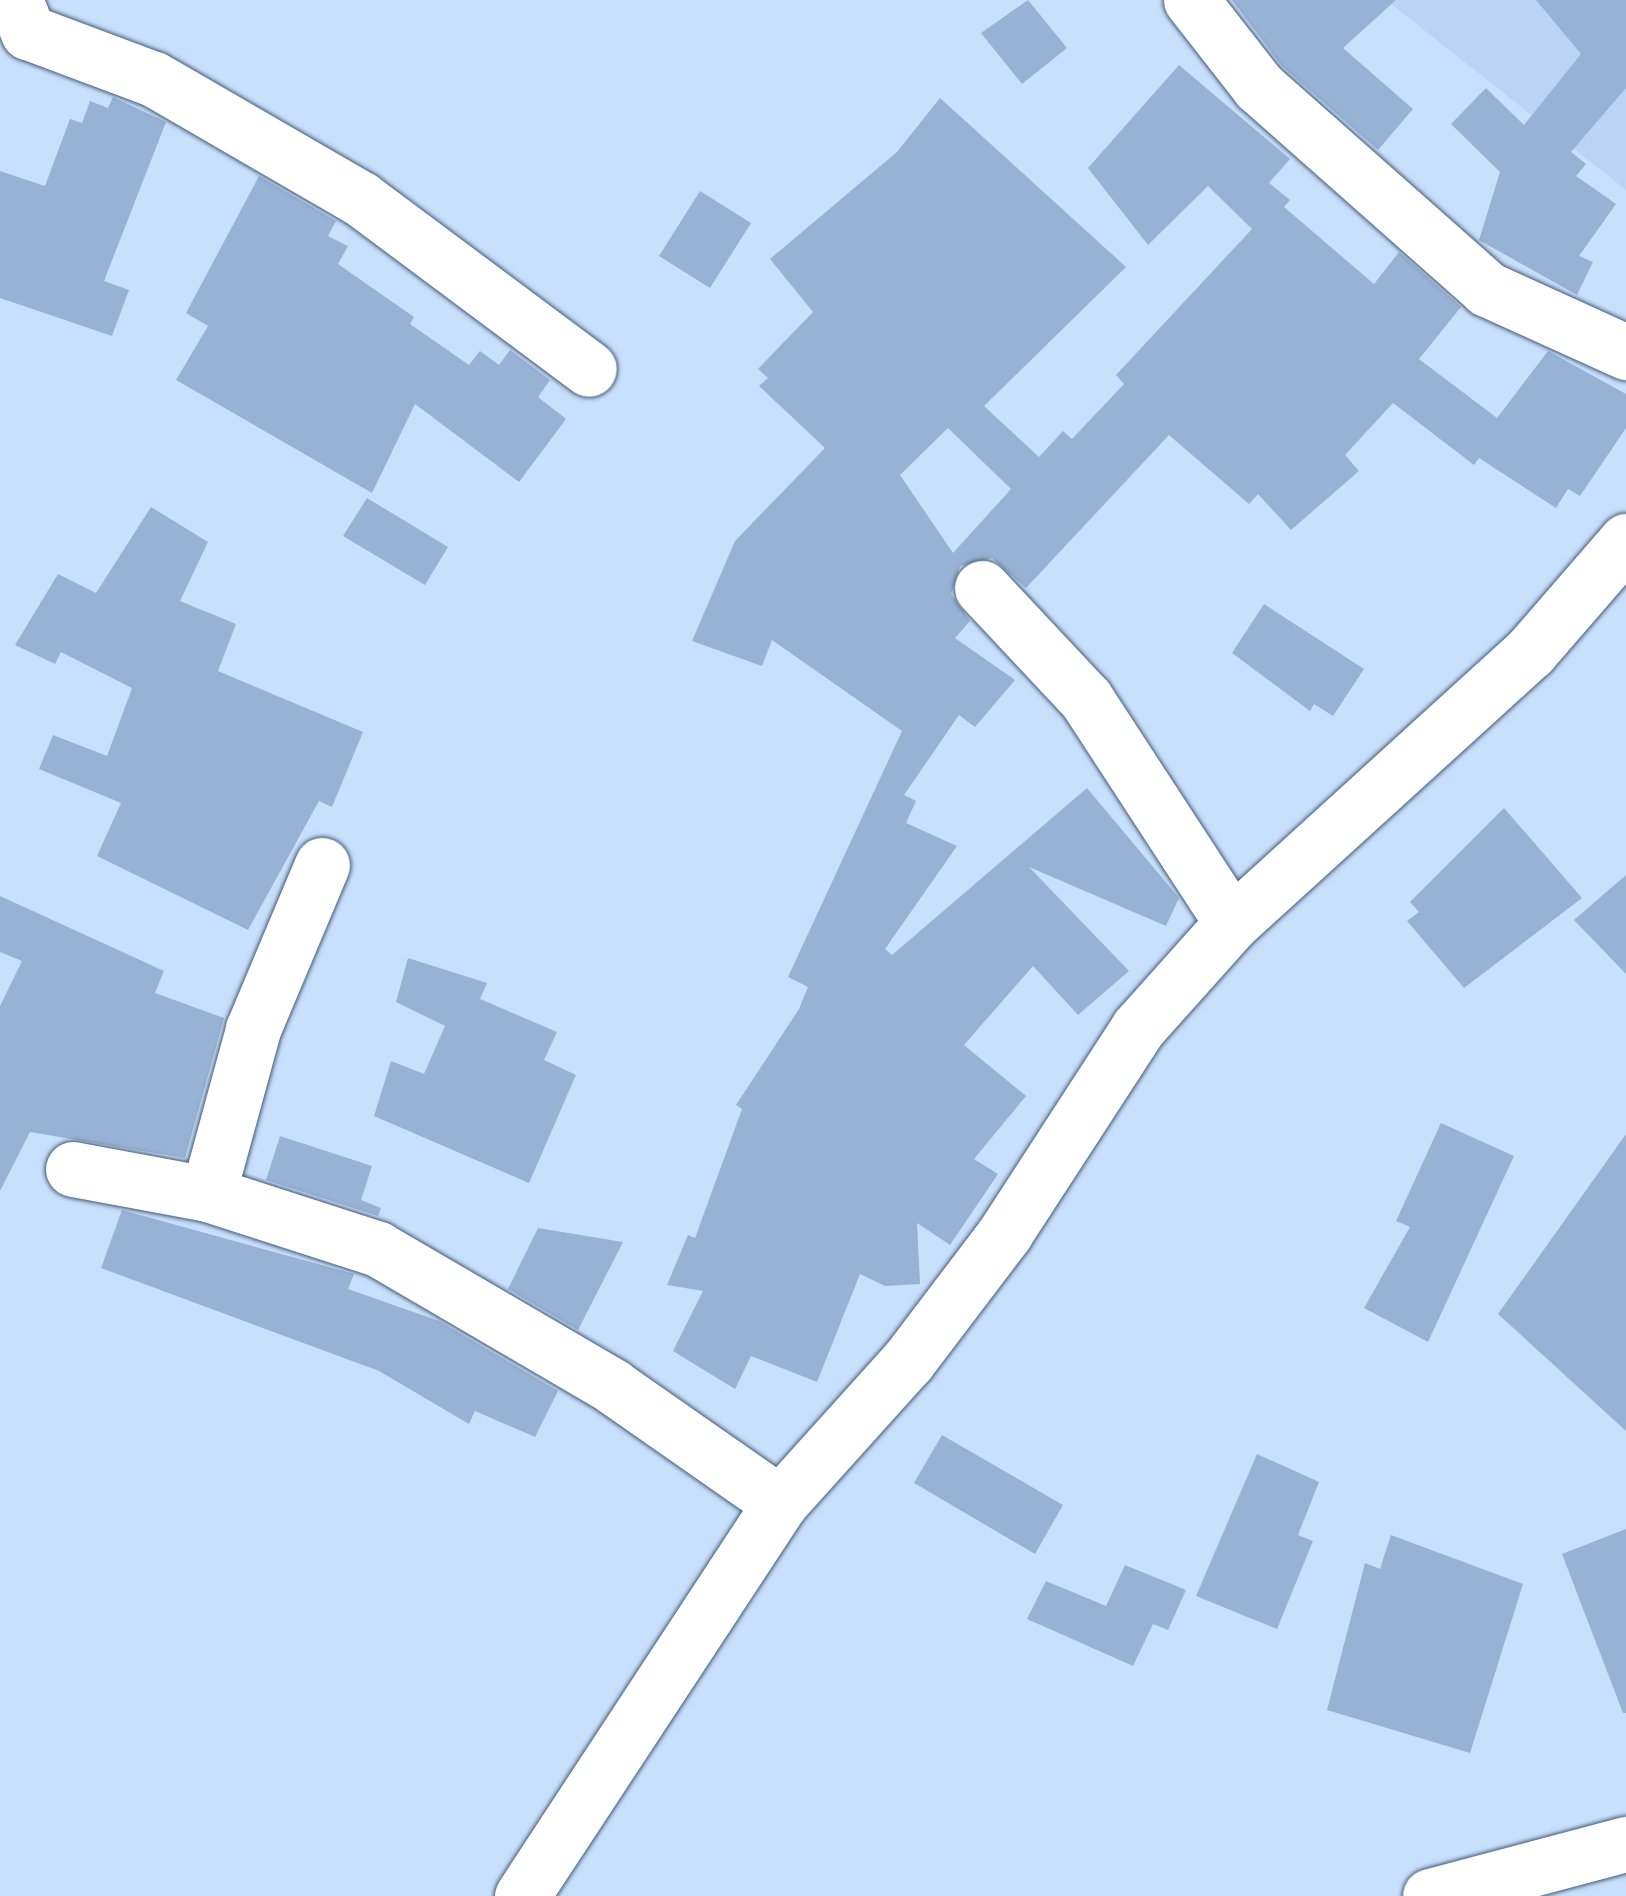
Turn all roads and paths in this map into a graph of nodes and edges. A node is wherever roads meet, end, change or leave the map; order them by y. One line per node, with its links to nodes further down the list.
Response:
1 (15, 0): 4 (street)
2 (1191, 0): 3 (street)
3 (1626, 352)
4 (589, 368)
5 (1626, 541): 8 (street)
6 (982, 588): 8 (street)
7 (322, 865): 10 (street)
8 (1232, 923): 11 (street)
9 (73, 1168): 10 (street)
10 (208, 1194): 11 (street)
11 (780, 1503): 13 (street)
12 (1626, 1844): 14 (street)
13 (522, 1896)
14 (1430, 1896)

